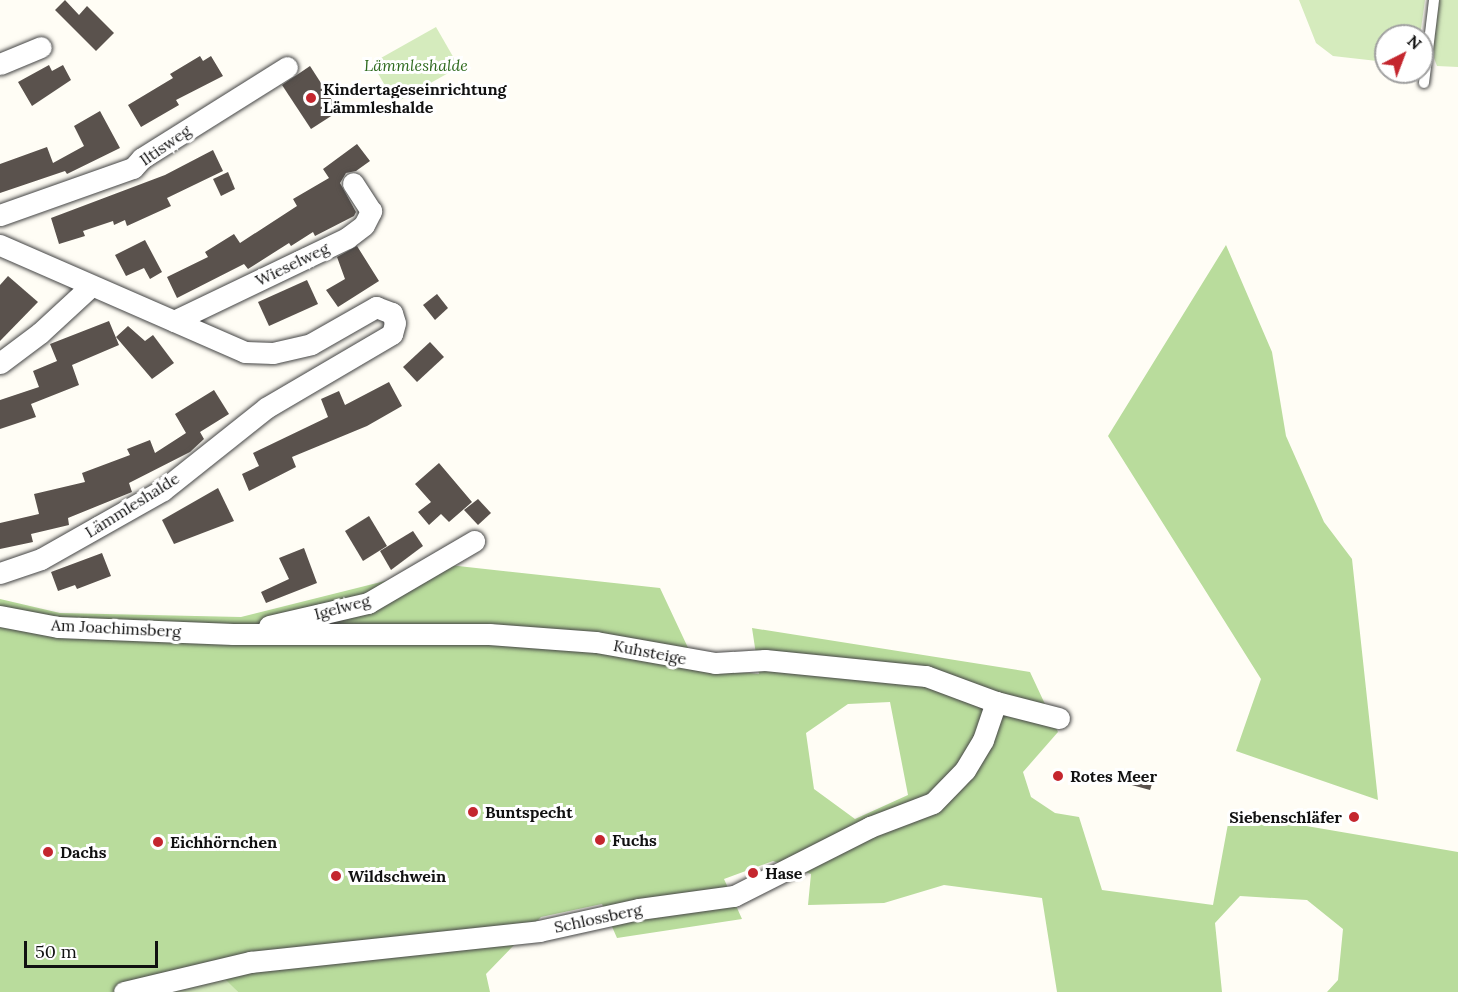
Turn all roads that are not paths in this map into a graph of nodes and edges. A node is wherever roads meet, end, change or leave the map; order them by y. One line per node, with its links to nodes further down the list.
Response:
1 (1434, 0): 2 (lane)
2 (1431, 24)
3 (41, 47): 4 (street)
4 (0, 63)
5 (287, 67): 7 (street, Iltisweg)
6 (353, 183): 10 (street, Wieselweg)
7 (0, 215)
8 (0, 245): 9 (street, Lämmleshalde)
9 (91, 286): 10 (street, Lämmleshalde); 11 (street)
10 (174, 321): 13 (street, Lämmleshalde)
11 (0, 363)
12 (474, 541): 15 (street, Igelweg)
13 (0, 573)
14 (0, 616): 15 (street, Am Joachimsberg)
15 (233, 634): 16 (street, Kuhsteige)
16 (996, 702): 17 (street, Kuhsteige); 18 (street, Schlossberg)
17 (1059, 718)
18 (124, 992)

